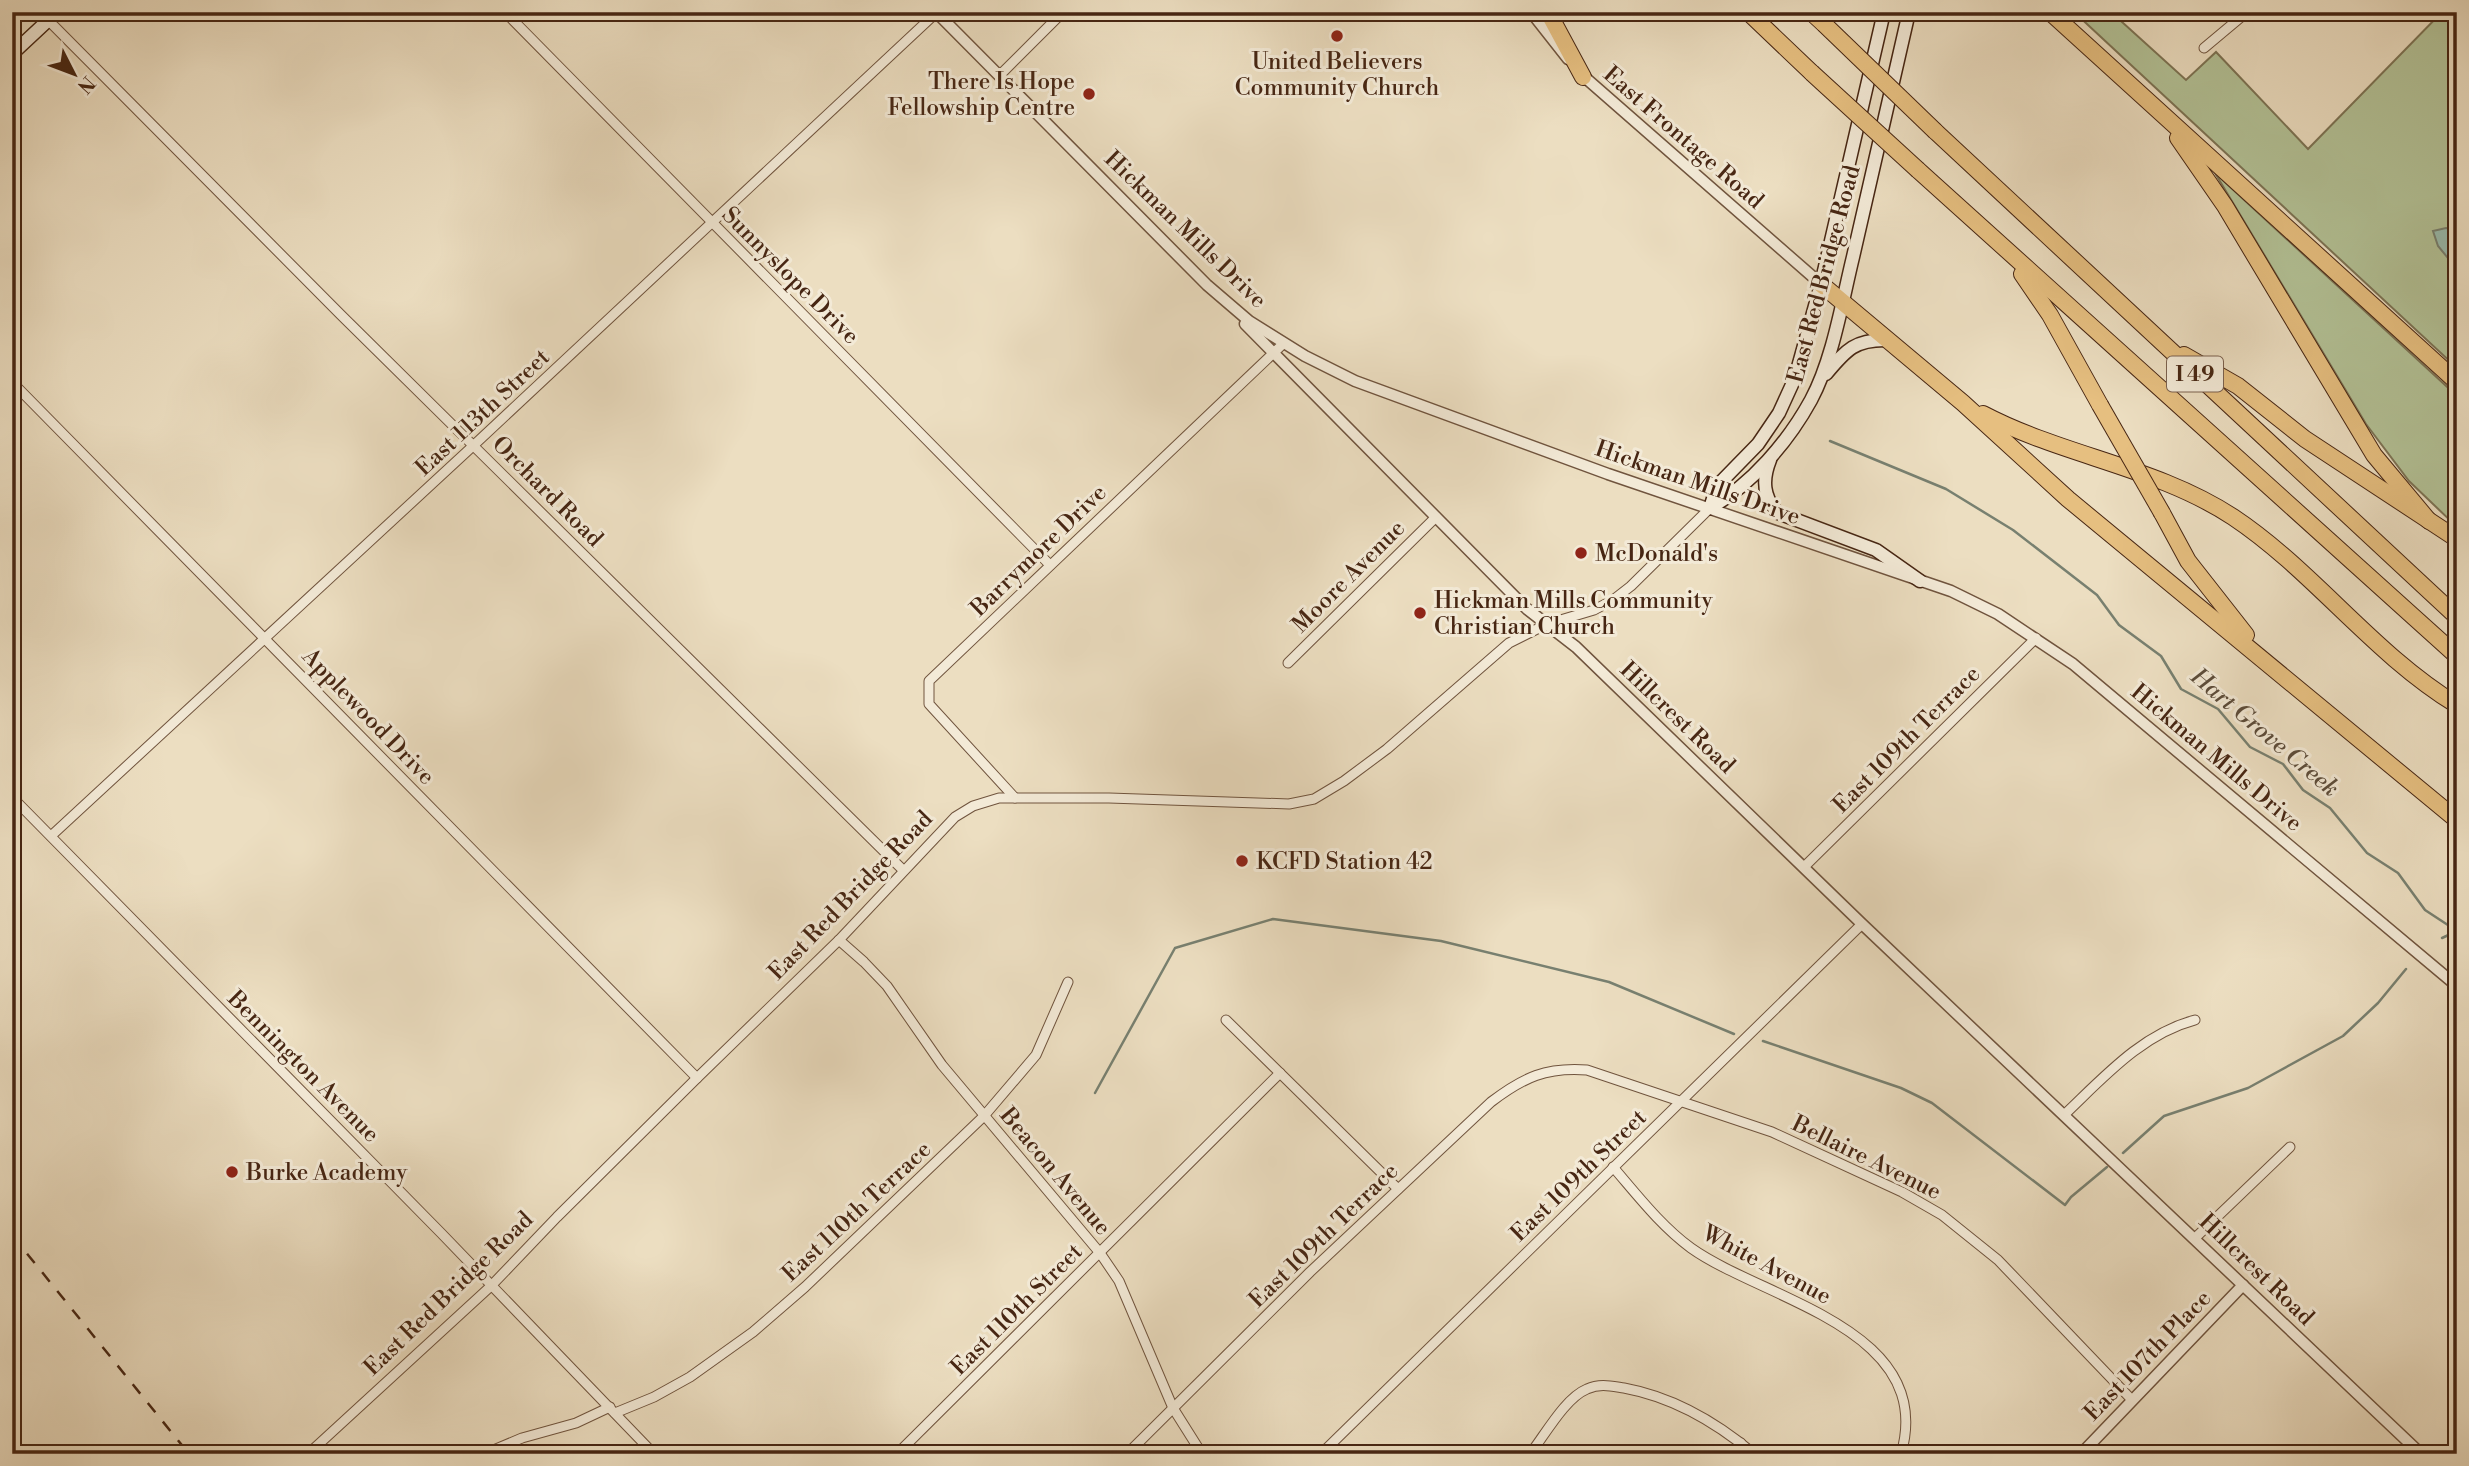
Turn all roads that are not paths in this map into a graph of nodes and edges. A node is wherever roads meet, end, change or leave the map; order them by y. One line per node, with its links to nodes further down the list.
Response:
1 (505, 12): 18 (street, Sunnyslope Drive)
2 (1063, 12): 15 (street)
3 (1531, 12): 16 (street, East Frontage Road)
4 (1548, 12): 16 (highway)
5 (1748, 12): 19 (highway, I 49, bridge)
6 (1811, 12): 24 (highway, I 49, bridge)
7 (1884, 12): 20 (main road, East Red Bridge Road)
8 (1909, 12): 22 (main road, East Red Bridge Road)
9 (2050, 12): 17 (highway)
10 (2247, 12): 13 (street)
11 (936, 13): 15 (street, Hickman Mills Drive); 18 (street, East 113th Street)
12 (52, 16): 14 (main road); 31 (street, Orchard Road)
13 (2204, 48)
14 (12, 54)
15 (999, 76): 21 (street, Hickman Mills Drive)
16 (1583, 77): 20 (street, East Frontage Road)
17 (2148, 100): 29 (highway); 35 (highway)
18 (713, 223): 31 (street, East 113th Street); 37 (street, Sunnyslope Drive)
19 (2006, 251): 43 (highway, I 49); 44 (highway, bridge)
20 (1821, 284): 22 (highway); 33 (main road, East Red Bridge Road)
21 (1208, 285): 25 (street, Hickman Mills Drive); 26 (street, Hillcrest Road)
22 (1842, 301): 23 (highway); 28 (main road, East Red Bridge Road)
23 (1888, 340): 28 (main road); 30 (highway)
24 (2161, 342): 35 (highway); 39 (highway, I 49)
25 (1284, 344): 26 (street, Barrymore Drive); 33 (street, Hickman Mills Drive)
26 (1274, 354): 34 (street, Hillcrest Road); 37 (street, Barrymore Drive)
27 (12, 382): 42 (street, Applewood Drive)
28 (1819, 382): 32 (main road, East Red Bridge Road)
29 (2457, 382)
30 (1963, 403): 44 (highway); 46 (highway)
31 (474, 445): 42 (street, East 113th Street); 52 (street, Orchard Road)
32 (1772, 454): 33 (main road, East Red Bridge Road); 38 (main road)
33 (1710, 508): 38 (street, Hickman Mills Drive); 40 (street, East Red Bridge Road)
34 (1436, 517): 40 (street, Hillcrest Road); 45 (street, Moore Avenue)
35 (2429, 521): 36 (highway)
36 (2457, 539)
37 (1050, 565): 48 (street, Barrymore Drive)
38 (1920, 581): 41 (street, Hickman Mills Drive)
39 (2457, 617)
40 (1547, 624): 48 (street, East Red Bridge Road); 51 (street, Hillcrest Road)
41 (2036, 638): 51 (street, East 109th Terrace); 56 (street, Hickman Mills Drive)
42 (265, 639): 50 (street, East 113th Street); 61 (street, Applewood Drive)
43 (2457, 656)
44 (2263, 658): 49 (highway)
45 (1289, 663)
46 (2457, 705)
47 (12, 797): 50 (street, Bennington Avenue)
48 (1015, 798): 52 (street, East Red Bridge Road)
49 (2457, 820)
50 (51, 836): 71 (street, Bennington Avenue)
51 (1804, 867): 53 (street, Hillcrest Road)
52 (903, 870): 54 (street, East Red Bridge Road)
53 (1862, 924): 62 (street, East 109th Street); 63 (street, Hillcrest Road)
54 (839, 940): 61 (street, East Red Bridge Road); 64 (street, Beacon Avenue)
55 (1068, 982): 64 (street, East 110th Terrace)
56 (2457, 986)
57 (1226, 1020): 60 (street)
58 (2195, 1020): 63 (street)
59 (1562, 1069): 62 (street, Bellaire Avenue); 67 (street, East 109th Terrace)
60 (1280, 1073): 67 (street); 69 (street, East 110th Street)
61 (697, 1078): 71 (street, East Red Bridge Road)
62 (1681, 1101): 66 (street, East 109th Street); 72 (street, Bellaire Avenue)
63 (2065, 1114): 68 (street, Hillcrest Road)
64 (984, 1116): 69 (street, Beacon Avenue); 74 (street, East 110th Terrace)
65 (2290, 1147): 68 (street)
66 (1613, 1167): 82 (street, East 109th Street); 86 (street, White Avenue)
67 (1398, 1189): 73 (street, East 109th Terrace)
68 (2194, 1239): 70 (street, Hillcrest Road)
69 (1100, 1253): 73 (street, Beacon Avenue); 79 (street, East 110th Street)
70 (2243, 1285): 72 (street, East 107th Place); 88 (street, Hillcrest Road)
71 (491, 1286): 74 (street, Bennington Avenue); 77 (street, East Red Bridge Road)
72 (2133, 1400): 87 (street, East 107th Place)
73 (1173, 1408): 80 (street, East 109th Terrace); 81 (street, Beacon Avenue)
74 (612, 1410): 76 (street, East 110th Terrace); 78 (street, Bennington Avenue)
75 (1741, 1443): 83 (street); 84 (street); 85 (street)
76 (488, 1453)
77 (308, 1454)
78 (654, 1454)
79 (897, 1454)
80 (1127, 1454)
81 (1202, 1454)
82 (1321, 1454)
83 (1530, 1454)
84 (1731, 1454)
85 (1754, 1454)
86 (1901, 1454)
87 (2081, 1454)
88 (2421, 1454)

